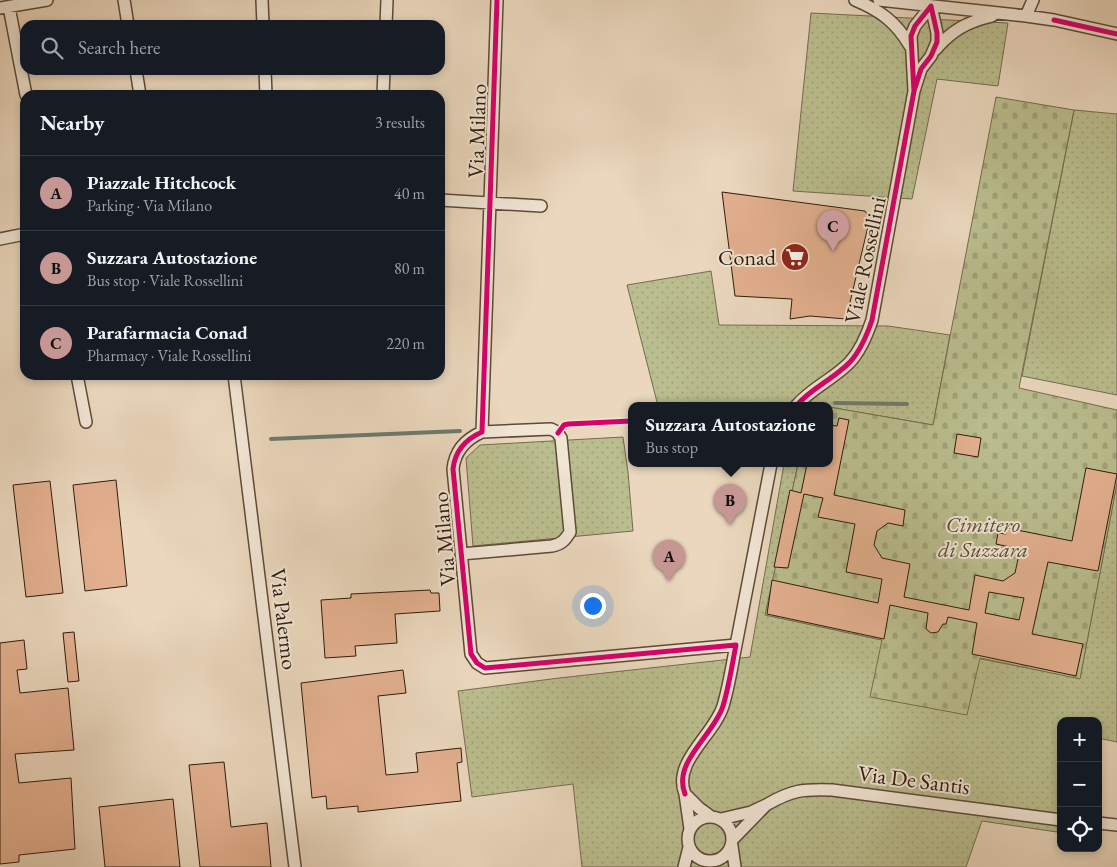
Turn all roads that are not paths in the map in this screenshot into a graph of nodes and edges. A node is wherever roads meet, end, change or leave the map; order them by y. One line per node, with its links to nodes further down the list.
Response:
1 (47, 0): 10 (street)
2 (124, 0): 13 (street)
3 (262, 0): 14 (street)
4 (387, 0): 15 (street)
5 (497, 0): 30 (street, Via Milano)
6 (855, 0): 17 (street)
7 (879, 0): 9 (street)
8 (1033, 0): 12 (street)
9 (931, 6): 11 (street); 17 (street); 18 (street)
10 (5, 7): 19 (street)
11 (1001, 14): 12 (street); 18 (street)
12 (1026, 16): 16 (street)
13 (127, 20)
14 (263, 20)
15 (386, 20)
16 (1117, 34)
17 (912, 48): 28 (street)
18 (931, 56): 28 (street)
19 (20, 70)
20 (21, 75): 24 (street)
21 (137, 75): 25 (street)
22 (265, 75): 26 (street)
23 (384, 75): 27 (street)
24 (25, 90)
25 (139, 90)
26 (266, 90)
27 (383, 90)
28 (914, 91): 36 (street, Viale Rossellini)
29 (445, 200): 30 (street)
30 (491, 202): 31 (street); 38 (street, Via Milano)
31 (541, 206)
32 (20, 235): 33 (street)
33 (0, 239)
34 (78, 380): 37 (street)
35 (235, 380): 52 (street, Via Palermo)
36 (800, 402)
37 (86, 422)
38 (482, 432): 40 (street, Via Milano); 40 (street)
39 (770, 467): 41 (street)
40 (461, 554): 41 (street, Via Milano)
41 (736, 645): 42 (street)
42 (685, 794): 44 (street); 48 (street)
43 (766, 805): 44 (street); 45 (street, Via De Santis); 49 (street)
44 (716, 818): 48 (street); 49 (street)
45 (1057, 819)
46 (1102, 823): 47 (street)
47 (1117, 825)
48 (690, 829): 50 (street)
49 (732, 842): 51 (street); 54 (street)
50 (689, 847): 51 (street); 53 (street)
51 (711, 865)
52 (295, 867)
53 (684, 867)
54 (735, 867)

